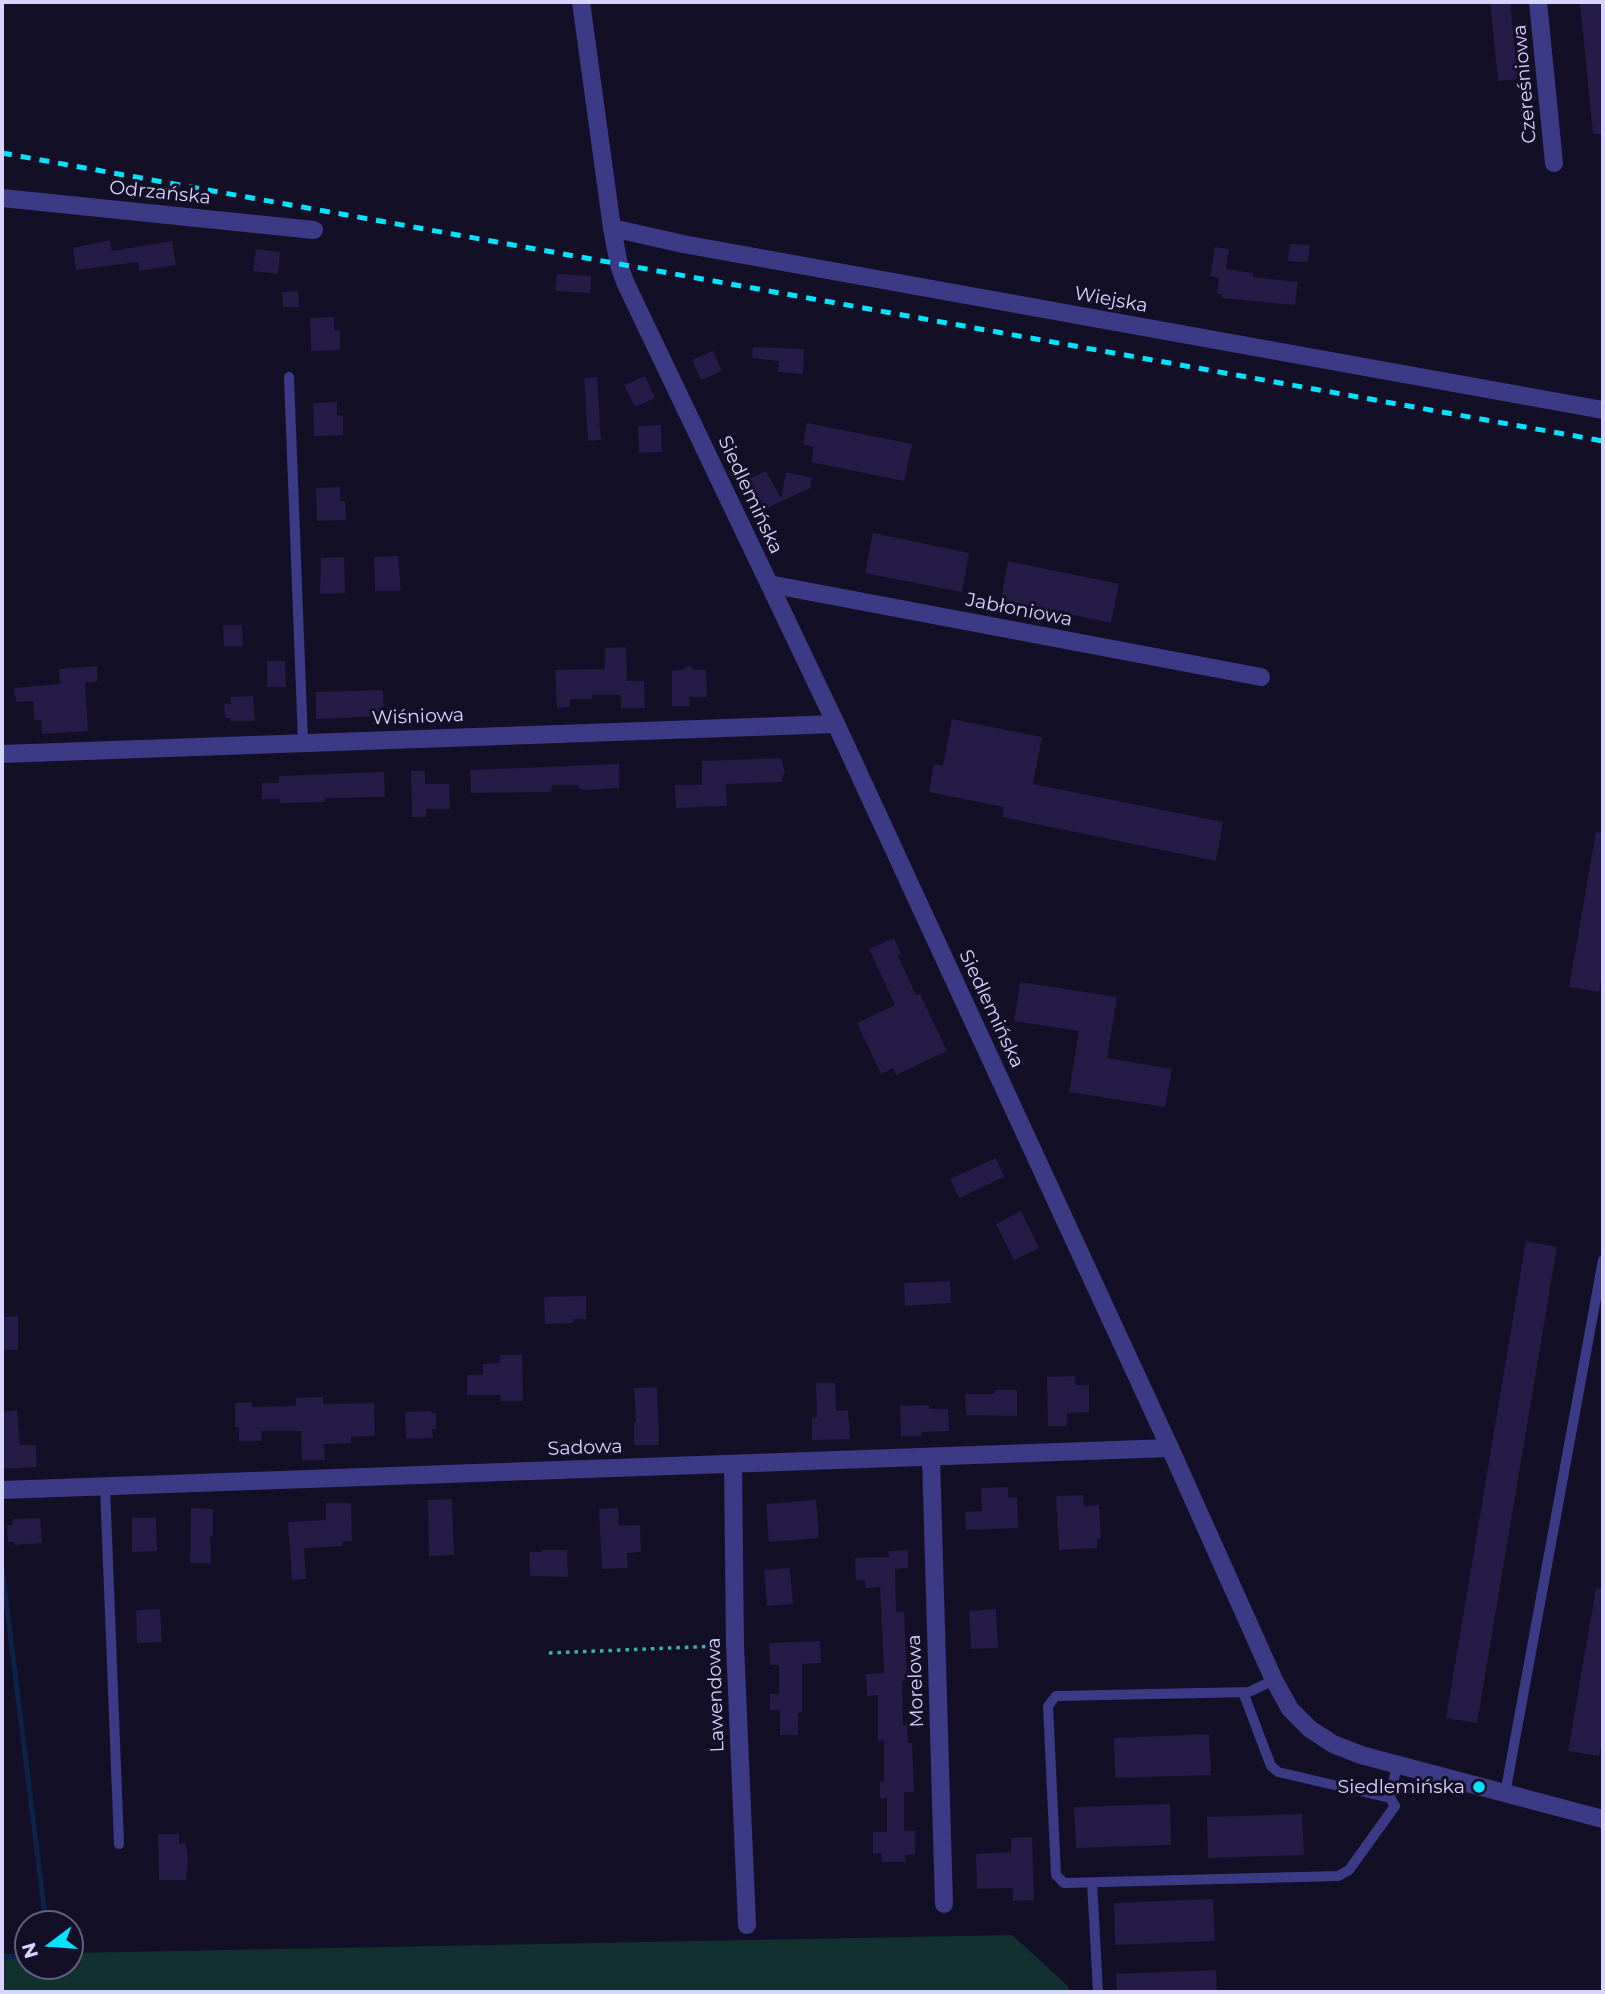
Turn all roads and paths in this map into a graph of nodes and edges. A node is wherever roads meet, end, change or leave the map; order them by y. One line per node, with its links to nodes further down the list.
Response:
1 (581, 2): 5 (street, Siedlemińska)
2 (1538, 2): 3 (street, Czereśniowa)
3 (1554, 163)
4 (2, 198): 6 (street, Odrzańska)
5 (612, 228): 8 (street, Wiejska); 9 (street, Siedlemińska)
6 (314, 230)
7 (289, 377): 12 (lane)
8 (1603, 410)
9 (769, 584): 10 (street, Jabłoniowa); 11 (street, Siedlemińska)
10 (1261, 677)
11 (836, 724): 12 (street, Wiśniowa); 15 (street, Siedlemińska)
12 (303, 742): 13 (street, Wiśniowa)
13 (2, 754)
14 (1603, 1260): 25 (lane)
15 (1170, 1448): 16 (street, Sadowa); 22 (street, Siedlemińska)
16 (931, 1457): 17 (street, Sadowa); 30 (street, Morelowa)
17 (733, 1464): 18 (street, Sadowa); 20 (street, Lawendowa)
18 (105, 1486): 19 (street, Sadowa); 28 (lane)
19 (2, 1490)
20 (735, 1645): 21 (path); 31 (street, Lawendowa)
21 (550, 1653)
22 (1274, 1680): 23 (lane); 24 (street, Siedlemińska)
23 (1243, 1692): 26 (lane); 29 (lane)
24 (1397, 1765): 25 (street, Siedlemińska); 26 (lane)
25 (1505, 1794): 27 (street, Siedlemińska)
26 (1390, 1798): 29 (lane)
27 (1603, 1819)
28 (119, 1844)
29 (1092, 1882): 32 (lane)
30 (944, 1904)
31 (747, 1925)
32 (1098, 1992)

